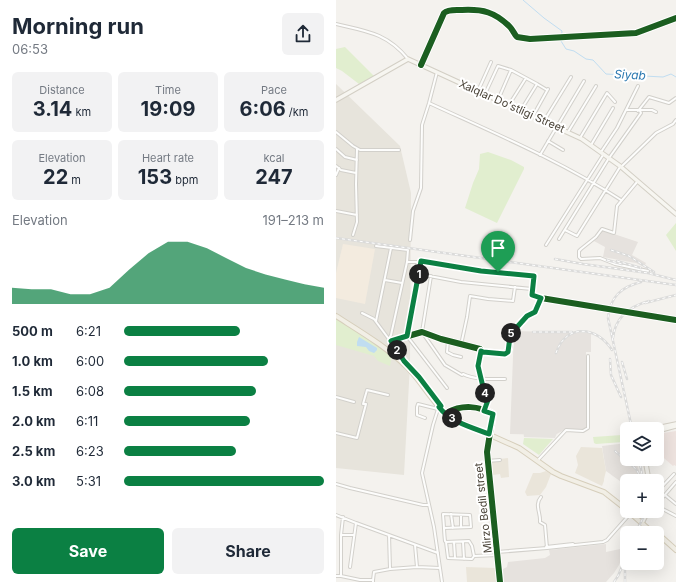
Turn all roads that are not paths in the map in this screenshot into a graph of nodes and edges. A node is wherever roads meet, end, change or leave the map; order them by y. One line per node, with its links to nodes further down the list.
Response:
1 (676, 18): 5 (street)
2 (336, 24): 3 (street)
3 (408, 59): 5 (main road, Xalqlar Doʻstligi Street); 17 (main road)
4 (491, 62): 14 (street)
5 (420, 65): 7 (main road, Xalqlar Doʻstligi Street)
6 (512, 70): 9 (street); 15 (street); 18 (street)
7 (437, 72): 14 (main road, Xalqlar Doʻstligi Street); 20 (street)
8 (571, 77): 29 (street)
9 (526, 78): 11 (street); 21 (street)
10 (584, 81): 30 (street)
11 (537, 84): 23 (street); 27 (street)
12 (596, 86): 32 (street)
13 (638, 86): 24 (street)
14 (478, 91): 15 (main road, Xalqlar Doʻstligi Street)
15 (486, 94): 18 (main road, Xalqlar Doʻstligi Street)
16 (676, 98): 25 (street)
17 (336, 100)
18 (498, 100): 21 (main road, Xalqlar Doʻstligi Street)
19 (615, 102): 33 (street)
20 (429, 103): 41 (street); 60 (street)
21 (509, 105): 23 (main road, Xalqlar Doʻstligi Street)
22 (613, 108): 35 (street)
23 (521, 110): 27 (main road, Xalqlar Doʻstligi Street)
24 (626, 110): 25 (street); 40 (street)
25 (639, 111): 26 (street); 42 (street)
26 (656, 112)
27 (533, 116): 29 (main road, Xalqlar Doʻstligi Street)
28 (676, 120): 45 (street)
29 (544, 121): 30 (main road, Xalqlar Doʻstligi Street)
30 (556, 126): 32 (main road, Xalqlar Doʻstligi Street); 34 (street)
31 (336, 132): 37 (street)
32 (568, 132): 33 (main road, Xalqlar Doʻstligi Street)
33 (580, 138): 35 (main road, Xalqlar Doʻstligi Street)
34 (548, 141): 39 (street); 41 (street)
35 (591, 145): 40 (main road, Xalqlar Doʻstligi Street)
36 (336, 148): 43 (street)
37 (357, 149): 38 (street); 43 (street)
38 (399, 150)
39 (563, 150)
40 (602, 153): 42 (main road, Xalqlar Doʻstligi Street); 49 (street)
41 (540, 155): 49 (street)
42 (610, 158): 45 (main road, Xalqlar Doʻstligi Street); 51 (street)
43 (357, 160): 47 (street)
44 (336, 166): 46 (street)
45 (621, 166): 50 (main road, Xalqlar Doʻstligi Street); 52 (street)
46 (339, 168): 47 (street); 48 (street)
47 (356, 173): 56 (street)
48 (336, 175)
49 (588, 179): 51 (street); 61 (street)
50 (638, 181): 53 (street); 55 (main road, Xalqlar Doʻstligi Street)
51 (594, 182): 52 (street); 57 (street)
52 (605, 190): 53 (street); 57 (street)
53 (621, 200): 66 (street)
54 (336, 211): 56 (street)
55 (676, 214)
56 (357, 215): 58 (street)
57 (565, 230): 59 (street)
58 (353, 235)
59 (559, 239)
60 (410, 240)
61 (546, 245)
62 (376, 246): 63 (street)
63 (392, 248): 64 (street); 69 (street)
64 (407, 262): 65 (street); 70 (street)
65 (421, 262): 67 (street); 72 (street)
66 (648, 271)
67 (419, 274): 68 (street); 79 (street)
68 (431, 276): 71 (street); 78 (street)
69 (385, 280): 70 (street); 77 (street)
70 (402, 283): 80 (street)
71 (514, 287): 72 (street); 82 (street)
72 (532, 289): 73 (street)
73 (541, 298): 76 (street); 83 (street)
74 (362, 313): 77 (street)
75 (336, 315): 84 (main road)
76 (676, 320)
77 (376, 321): 80 (street)
78 (422, 332): 79 (street); 81 (street); 87 (street)
79 (407, 336): 80 (street); 89 (street)
80 (390, 340): 84 (street)
81 (448, 341): 82 (street); 86 (street)
82 (461, 345): 83 (street)
83 (481, 351): 87 (street)
84 (397, 354): 93 (main road); 93 (main road)
85 (588, 356): 102 (street)
86 (461, 357)
87 (482, 379): 88 (street); 94 (street)
88 (505, 379)
89 (447, 388)
90 (388, 395): 100 (street)
91 (336, 397): 92 (street)
92 (354, 402)
93 (440, 407): 95 (main road); 96 (street); 101 (main road); 116 (street)
94 (484, 411): 95 (street); 101 (street)
95 (448, 413): 101 (main road)
96 (425, 418)
97 (676, 425): 98 (main road); 99 (main road)
98 (664, 427)
99 (664, 429)
100 (336, 434)
101 (489, 434): 102 (main road); 104 (main road, Mirzo Bedil street); 114 (main road)
102 (539, 459): 113 (main road)
103 (500, 460): 104 (street)
104 (488, 461): 145 (main road, Mirzo Bedil street)
105 (674, 474): 108 (street)
106 (676, 482): 109 (street)
107 (336, 484): 116 (street)
108 (664, 485)
109 (673, 486): 110 (street); 111 (street)
110 (676, 489)
111 (666, 495): 115 (street)
112 (541, 497): 142 (street)
113 (620, 502)
114 (620, 504)
115 (676, 504)
116 (429, 505): 144 (street)
117 (664, 509): 121 (street)
118 (452, 514): 120 (street); 131 (street); 132 (street)
119 (336, 515): 122 (street)
120 (461, 515): 133 (street); 133 (street)
121 (676, 516)
122 (343, 517): 127 (street); 134 (street)
123 (624, 518): 142 (street)
124 (637, 518): 126 (main road)
125 (644, 518): 126 (main road)
126 (642, 522): 128 (street); 129 (main road); 130 (main road)
127 (356, 523): 135 (street); 136 (street)
128 (640, 526)
129 (646, 526)
130 (647, 526)
131 (444, 528): 132 (street); 138 (street)
132 (453, 528): 133 (street)
133 (461, 528)
134 (341, 535): 135 (street); 154 (street)
135 (354, 535): 149 (street)
136 (389, 535): 141 (street); 152 (street)
137 (664, 541): 143 (main road)
138 (446, 542): 139 (street); 147 (street)
139 (454, 542): 140 (street); 147 (street)
140 (463, 542): 146 (street); 148 (street)
141 (415, 545): 144 (street); 150 (street)
142 (547, 548): 145 (street)
143 (676, 551)
144 (438, 553): 151 (street)
145 (498, 554): 146 (street); 157 (main road, Mirzo Bedil street)
146 (474, 556): 148 (street)
147 (455, 558): 148 (street)
148 (464, 558)
149 (350, 567)
150 (417, 567): 151 (street); 152 (street)
151 (440, 568): 156 (street)
152 (390, 569): 155 (street)
153 (336, 576): 154 (street)
154 (341, 576): 155 (street)
155 (373, 581)
156 (442, 582)
157 (500, 582)

